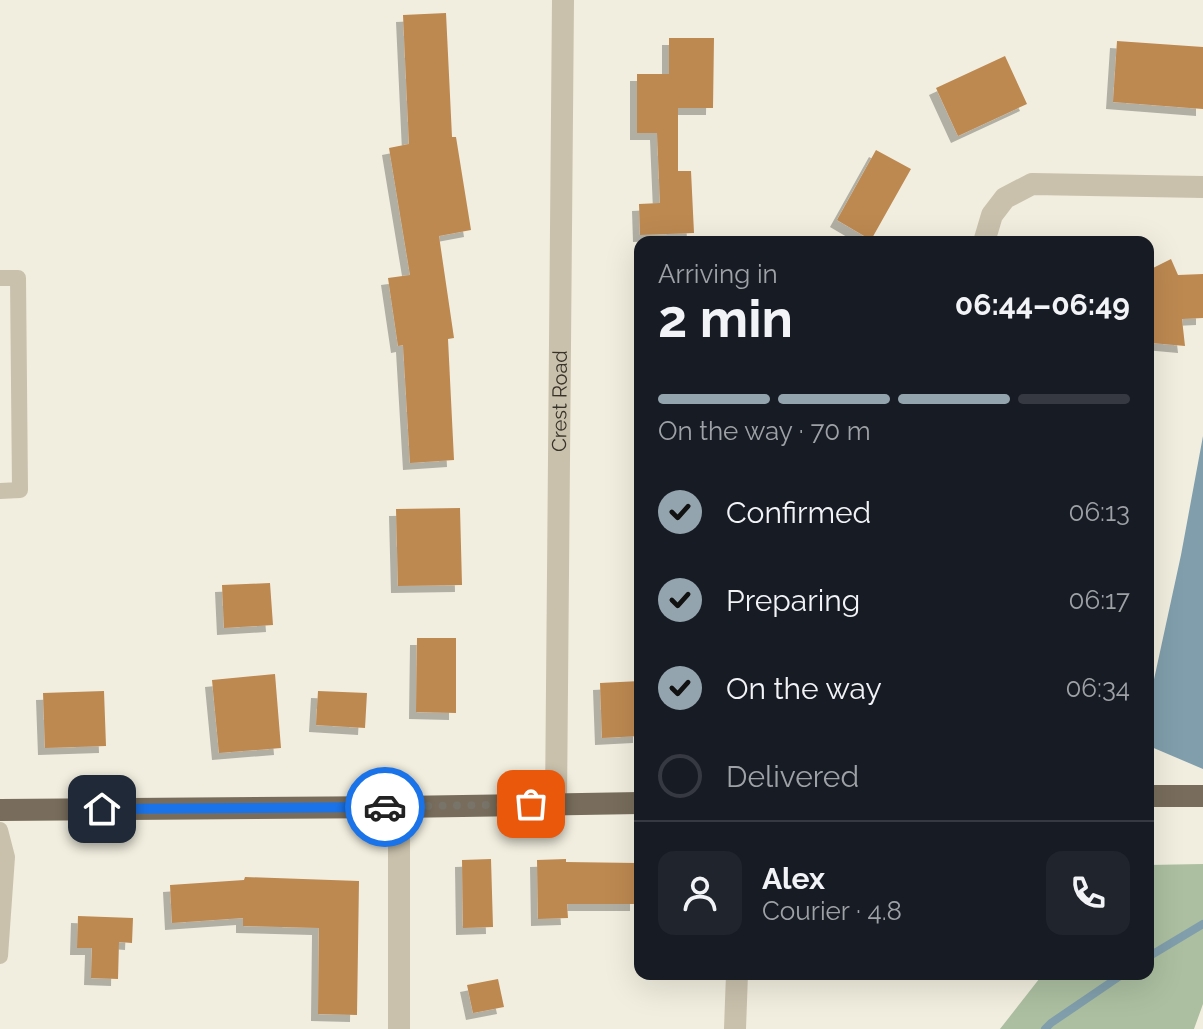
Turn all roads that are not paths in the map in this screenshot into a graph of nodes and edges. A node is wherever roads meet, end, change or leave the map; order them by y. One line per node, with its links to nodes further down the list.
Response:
1 (563, 0): 8 (street, Crest Road)
2 (1203, 187): 3 (street)
3 (986, 236)
4 (0, 278): 5 (lane)
5 (0, 491)
6 (1154, 796): 7 (main road)
7 (1203, 796)
8 (556, 803): 9 (main road); 10 (main road)
9 (634, 803)
10 (399, 807): 11 (main road); 16 (street)
11 (0, 810)
12 (0, 830): 13 (lane)
13 (1, 931): 14 (lane)
14 (0, 956)
15 (737, 980): 17 (street)
16 (399, 1029)
17 (735, 1029)

